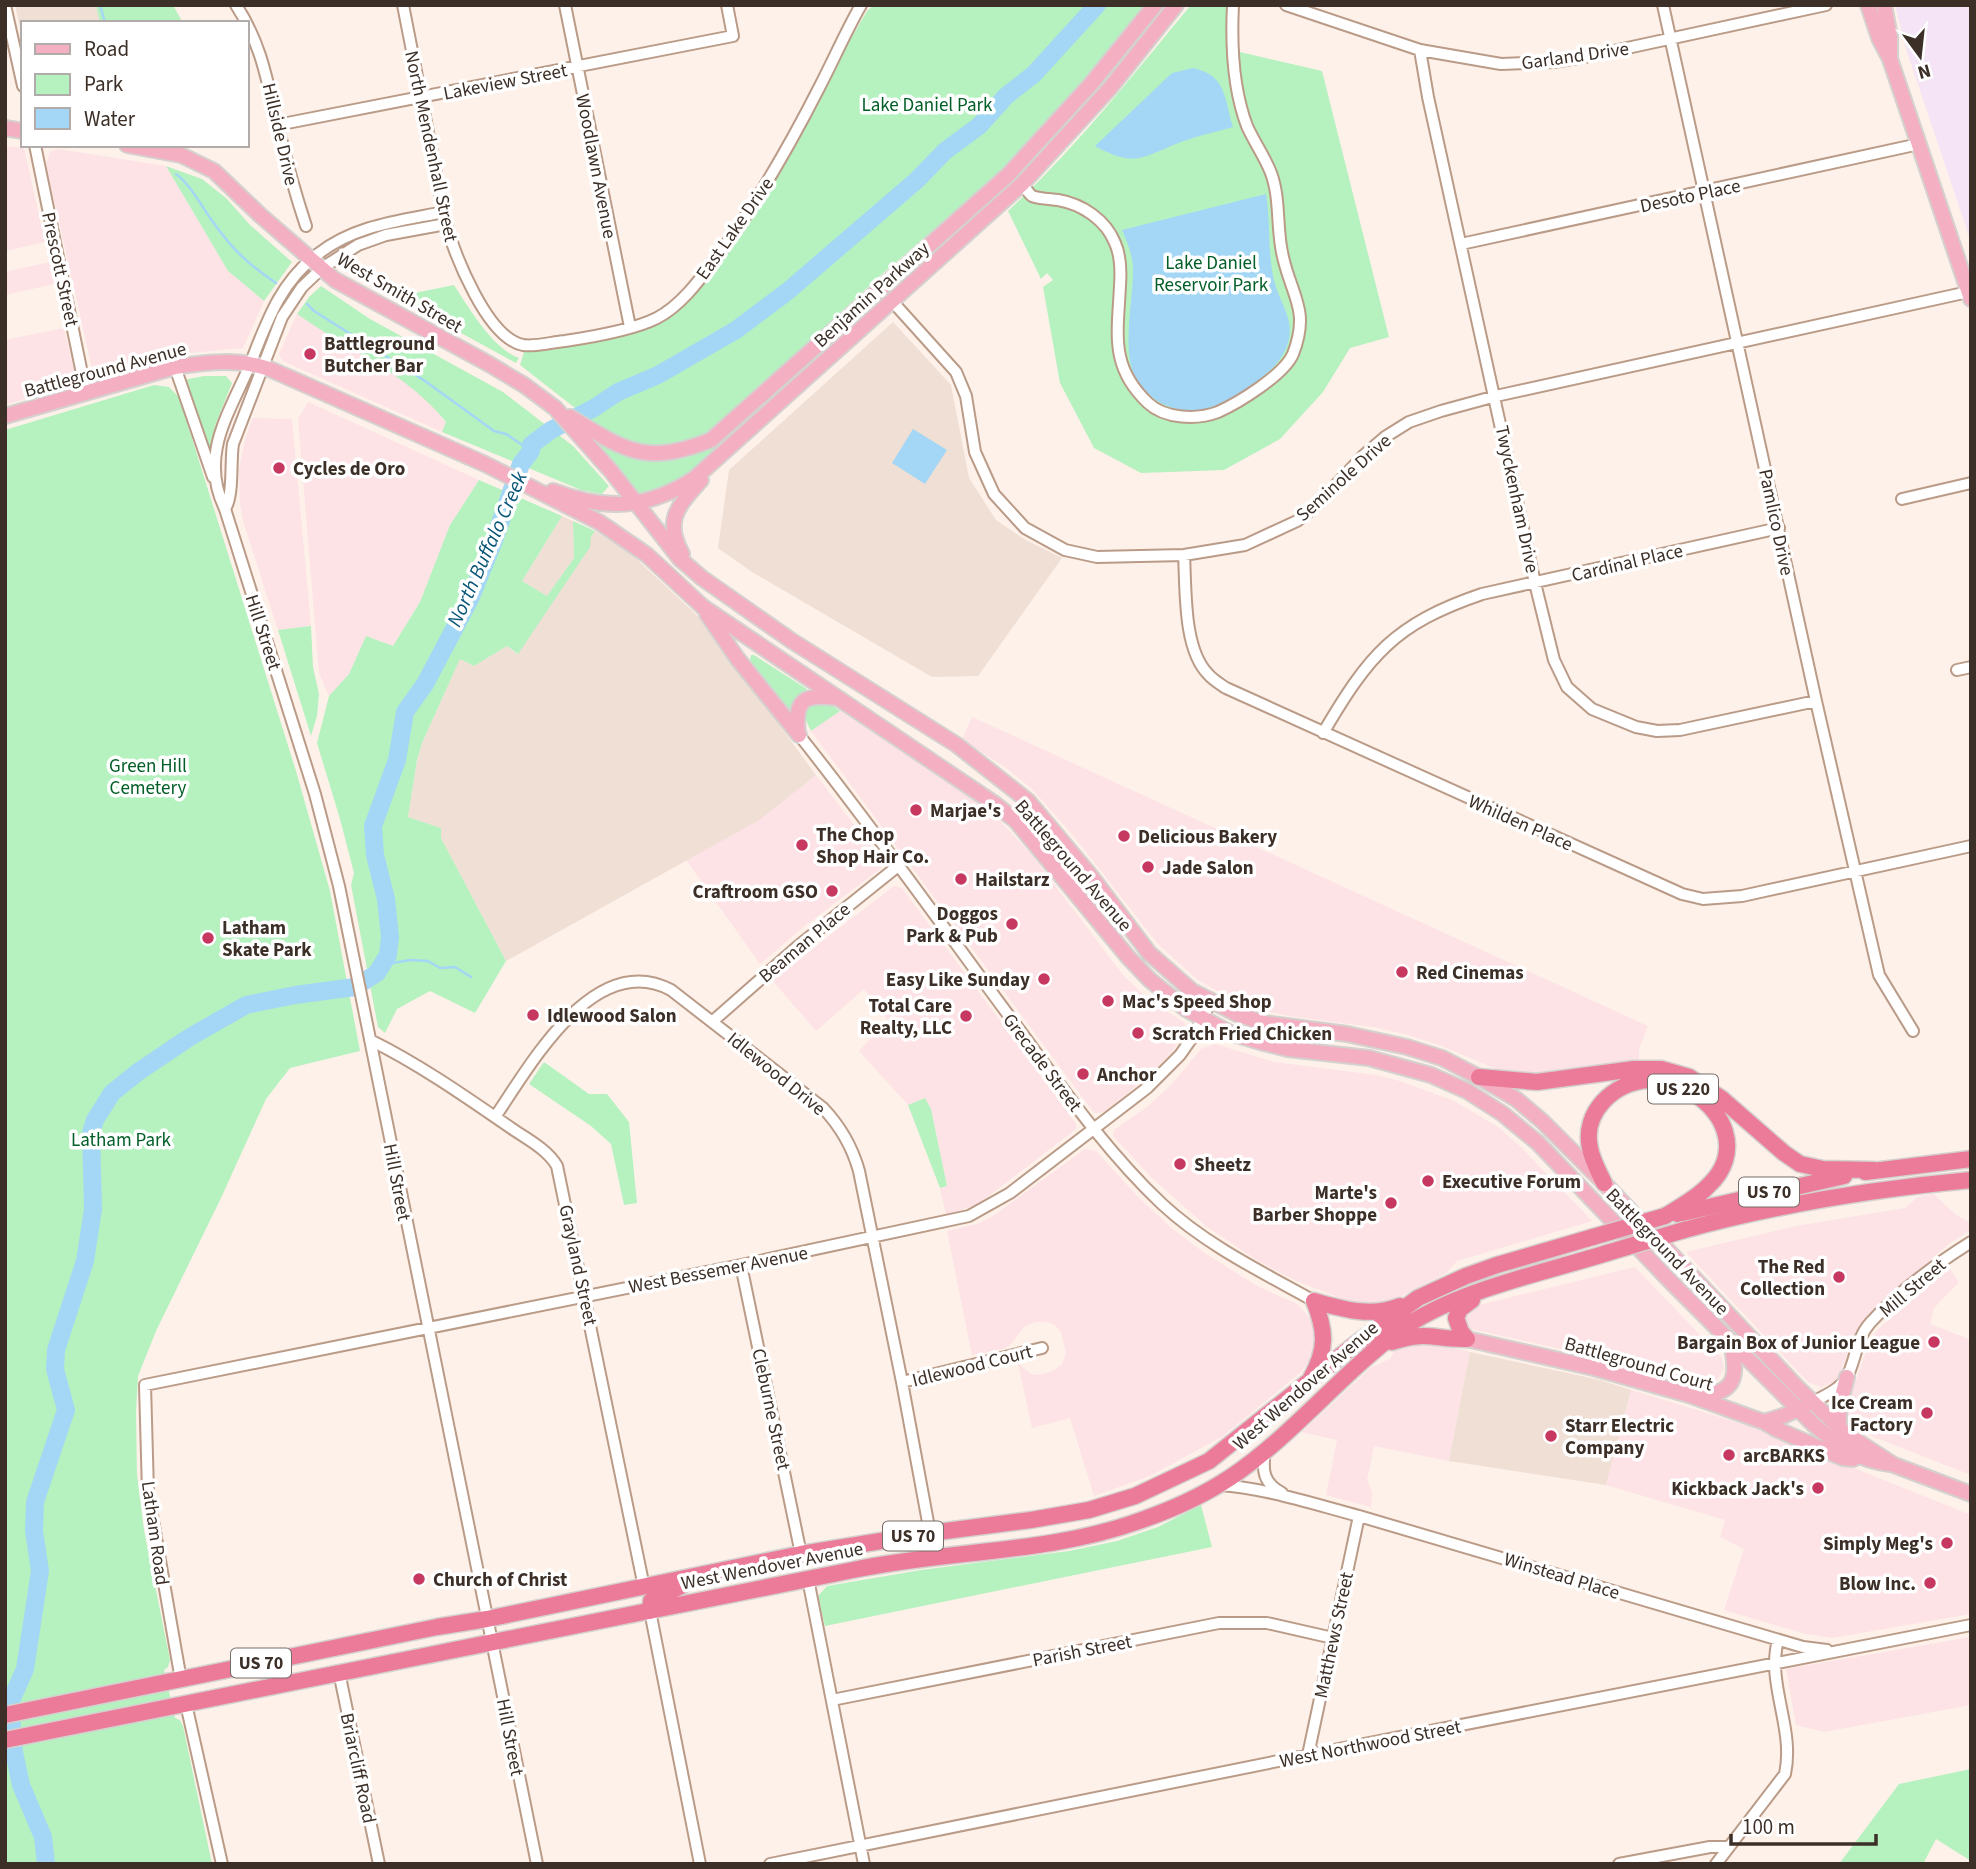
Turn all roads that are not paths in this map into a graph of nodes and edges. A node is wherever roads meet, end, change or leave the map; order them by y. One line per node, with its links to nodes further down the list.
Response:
1 (5, 5): 21 (street)
2 (236, 5): 15 (street, Hillside Drive)
3 (403, 5): 22 (street, North Mendenhall Street)
4 (565, 5): 20 (street, Woodlawn Avenue)
5 (727, 5): 20 (street, Lakeview Street)
6 (861, 5): 36 (street, East Lake Drive)
7 (1155, 5): 44 (main road, Benjamin Parkway)
8 (1176, 5): 27 (main road, Benjamin Parkway)
9 (1233, 5): 27 (street)
10 (1286, 5): 18 (street, Garland Drive)
11 (1663, 5): 17 (street, Pamlico Drive)
12 (1826, 5): 17 (street, Garland Drive)
13 (1868, 5): 19 (main road)
14 (1884, 5): 19 (main road)
15 (246, 21)
16 (248, 24): 23 (street, Hillside Drive)
17 (1670, 40): 18 (street, Garland Drive); 28 (street, Pamlico Drive)
18 (1420, 50): 32 (street, Twyckenham Drive)
19 (1890, 60): 24 (main road)
20 (578, 66): 22 (street, Lakeview Street); 36 (street, Woodlawn Avenue)
21 (21, 77)
22 (421, 97): 23 (street, Lakeview Street); 29 (street, North Mendenhall Street)
23 (277, 125): 31 (street, Hillside Drive)
24 (1919, 145): 28 (street, Desoto Place); 34 (main road)
25 (35, 147): 41 (street, Prescott Street)
26 (138, 147): 33 (main road, West Smith Street)
27 (1022, 184): 35 (main road, Benjamin Parkway)
28 (1703, 192): 32 (street, Desoto Place); 37 (street, Pamlico Drive)
29 (444, 212): 30 (street, North Mendenhall Street); 33 (street, Hill Street)
30 (446, 223): 33 (street, Hill Street); 38 (street, North Mendenhall Street)
31 (306, 226)
32 (1461, 244): 42 (street, Twyckenham Drive)
33 (316, 264): 39 (street, Hill Street); 44 (main road, West Smith Street)
34 (1969, 296): 37 (street, Seminole Drive)
35 (892, 301): 45 (main road, Benjamin Parkway); 53 (street, Seminole Drive)
36 (630, 327): 38 (street, East Lake Drive)
37 (1737, 343): 42 (street, Seminole Drive); 52 (street, Pamlico Drive)
38 (523, 345)
39 (257, 365): 40 (main road, Battleground Avenue); 47 (street, Hill Street); 48 (main road, Battleground Avenue); 51 (street, Hill Street)
40 (175, 367): 41 (main road, Battleground Avenue); 47 (street, Hill Street)
41 (86, 393): 43 (main road, Battleground Avenue)
42 (1496, 396): 53 (street, Seminole Drive); 55 (street, Twyckenham Drive)
43 (5, 416)
44 (581, 429): 50 (main road, West Smith Street)
45 (719, 459): 50 (main road, Benjamin Parkway); 54 (main road)
46 (1971, 483): 49 (street)
47 (216, 486): 51 (street, Hill Street)
48 (535, 488): 50 (main road, Benjamin Parkway); 56 (main road, Battleground Avenue)
49 (1902, 499)
50 (634, 503): 54 (main road, Battleground Avenue)
51 (225, 509): 70 (street, Hill Street)
52 (1779, 528): 55 (street, Cardinal Place); 60 (street, Pamlico Drive)
53 (1184, 555): 61 (street, Whilden Place)
54 (690, 567): 66 (main road, Battleground Avenue)
55 (1535, 583): 60 (street, Twyckenham Drive); 61 (street, Cardinal Place)
56 (702, 607): 59 (main road, Battleground Avenue); 62 (main road)
57 (1971, 667): 58 (street)
58 (1956, 670)
59 (840, 699): 62 (main road); 67 (main road, Battleground Avenue)
60 (1816, 701): 65 (street, Pamlico Drive)
61 (1324, 733): 65 (street, Whilden Place)
62 (799, 735): 64 (street, Grecade Street)
63 (1971, 846): 65 (street, Whilden Place)
64 (898, 866): 68 (street, Beaman Place); 73 (street, Grecade Street)
65 (1856, 871): 69 (street, Pamlico Drive)
66 (1211, 1002): 67 (street, West Bessemer Avenue); 71 (main road, Battleground Avenue)
67 (1203, 1019): 73 (street, West Bessemer Avenue); 88 (main road, Battleground Avenue)
68 (713, 1021): 72 (street, Idlewood Drive); 79 (street, Idlewood Drive)
69 (1913, 1031)
70 (370, 1040): 72 (street, Grayland Street); 86 (street, Hill Street)
71 (1479, 1077): 75 (highway); 77 (main road, Battleground Avenue)
72 (495, 1117): 83 (street, Grayland Street)
73 (1093, 1129): 79 (street, West Bessemer Avenue); 85 (street, Grecade Street)
74 (1970, 1159): 75 (highway, West Wendover Avenue / US 70)
75 (1874, 1170): 78 (highway, West Wendover Avenue / US 70)
76 (1971, 1180): 82 (highway, West Wendover Avenue / US 70, bridge)
77 (1605, 1183): 78 (highway, US 220); 96 (main road, Battleground Avenue / US 220)
78 (1665, 1216): 84 (highway, West Wendover Avenue / US 70, bridge)
79 (872, 1237): 81 (street, West Bessemer Avenue); 92 (street, Idlewood Drive)
80 (1971, 1242): 91 (street, Mill Street)
81 (741, 1265): 83 (street, West Bessemer Avenue); 108 (street, Cleburne Street)
82 (1488, 1289): 87 (highway); 89 (highway, West Wendover Avenue / US 70)
83 (585, 1295): 86 (street, West Bessemer Avenue); 111 (street, Grayland Street)
84 (1418, 1298): 85 (highway); 93 (highway, West Wendover Avenue / US 70)
85 (1314, 1301): 93 (highway)
86 (428, 1328): 94 (street, West Bessemer Avenue); 113 (street, Hill Street)
87 (1467, 1339): 89 (highway, US 220); 95 (main road, Battleground Court / US 220)
88 (1731, 1344): 95 (main road); 97 (main road, Battleground Avenue)
89 (1380, 1347): 100 (highway, West Wendover Avenue / US 70)
90 (1042, 1348): 92 (street, Idlewood Court)
91 (1847, 1377): 96 (street); 99 (main road)
92 (902, 1382): 107 (street, Idlewood Drive)
93 (1308, 1382): 107 (highway, West Wendover Avenue / US 70)
94 (145, 1385): 121 (street, Latham Road)
95 (1689, 1395): 98 (main road, Battleground Court / US 220)
96 (1813, 1402): 97 (main road); 99 (main road, Battleground Avenue / US 220)
97 (1798, 1410): 98 (main road); 101 (main road, Battleground Avenue)
98 (1764, 1422): 101 (main road, US 220)
99 (1839, 1427): 102 (main road, Battleground Avenue / US 220)
100 (1265, 1450): 103 (highway, West Wendover Avenue / US 70); 105 (street, Winstead Place)
101 (1868, 1461): 102 (main road, Battleground Avenue / US 220)
102 (1895, 1465): 104 (main road, Battleground Avenue / US 220)
103 (1218, 1485): 105 (street, Winstead Place); 110 (highway, West Wendover Avenue / US 70)
104 (1971, 1494)
105 (1290, 1497): 106 (street, Winstead Place)
106 (1359, 1516): 115 (street, Matthews Street); 116 (street, Winstead Place)
107 (930, 1533): 108 (highway, West Wendover Avenue / US 70)
108 (802, 1554): 109 (highway, West Wendover Avenue / US 70)
109 (704, 1575): 111 (highway, West Wendover Avenue / US 70); 112 (highway)
110 (808, 1579): 112 (highway, West Wendover Avenue / US 70); 122 (street)
111 (644, 1587): 113 (highway, West Wendover Avenue / US 70)
112 (650, 1611): 117 (highway, West Wendover Avenue / US 70); 132 (street)
113 (487, 1619): 117 (street, Hill Street); 121 (highway, West Wendover Avenue / US 70)
114 (1971, 1625): 118 (street, West Northwood Street)
115 (1333, 1638): 122 (street, Parish Street); 126 (street, Matthews Street)
116 (1778, 1640): 118 (street, Winstead Place); 119 (street)
117 (492, 1642): 120 (highway, West Wendover Avenue / US 70); 131 (street, Hill Street)
118 (1834, 1650): 119 (street, West Northwood Street)
119 (1774, 1664): 126 (street, West Northwood Street); 128 (street)
120 (339, 1672): 123 (highway, West Wendover Avenue / US 70); 130 (street, Briarcliff Road)
121 (181, 1680): 124 (highway, West Wendover Avenue / US 70)
122 (832, 1700): 127 (street)
123 (187, 1704): 125 (highway, West Wendover Avenue / US 70); 129 (street)
124 (5, 1714)
125 (5, 1740)
126 (1308, 1755): 127 (street, West Northwood Street)
127 (860, 1845): 133 (street, West Northwood Street); 134 (street)
128 (1729, 1847): 135 (street); 136 (street)
129 (222, 1864)
130 (379, 1864)
131 (537, 1864)
132 (700, 1864)
133 (770, 1864)
134 (864, 1864)
135 (1619, 1864)
136 (1716, 1864)

